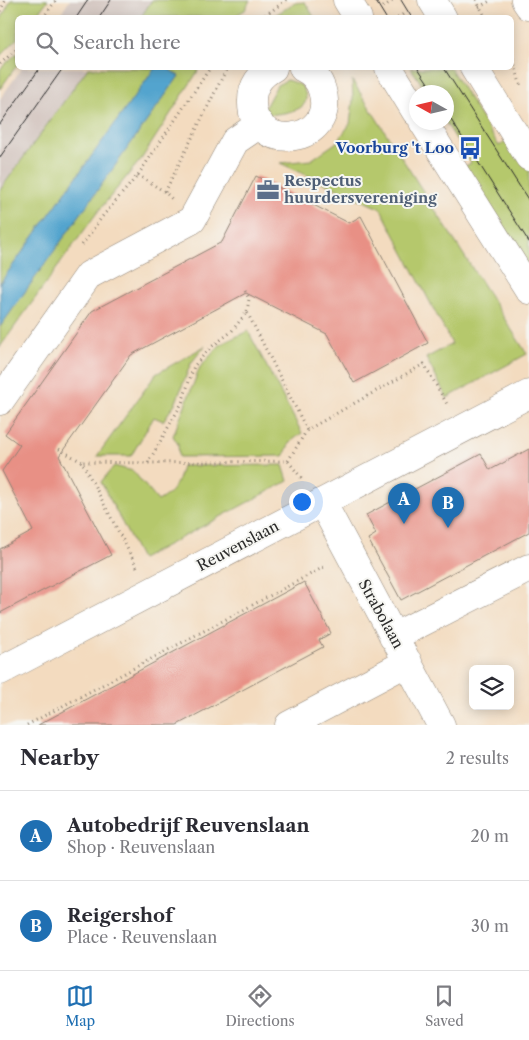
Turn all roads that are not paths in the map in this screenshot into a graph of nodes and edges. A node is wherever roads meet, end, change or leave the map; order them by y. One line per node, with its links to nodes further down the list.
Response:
1 (347, 0): 5 (street)
2 (432, 0): 6 (street)
3 (525, 0): 4 (street)
4 (529, 6)
5 (356, 15)
6 (441, 15)
7 (270, 70): 12 (street)
8 (305, 70): 12 (street)
9 (390, 70): 11 (street)
10 (475, 70): 14 (street)
11 (409, 101)
12 (260, 124): 17 (street)
13 (428, 130): 15 (street)
14 (529, 157)
15 (529, 290)
16 (529, 394): 18 (street, Reuvenslaan)
17 (0, 401)
18 (322, 502): 20 (street, Strabolaan); 22 (street, Reuvenslaan)
19 (529, 568): 20 (street)
20 (393, 637): 21 (street, Strabolaan)
21 (408, 662): 23 (street); 24 (street, Strabolaan)
22 (0, 671)
23 (289, 725)
24 (441, 725)

